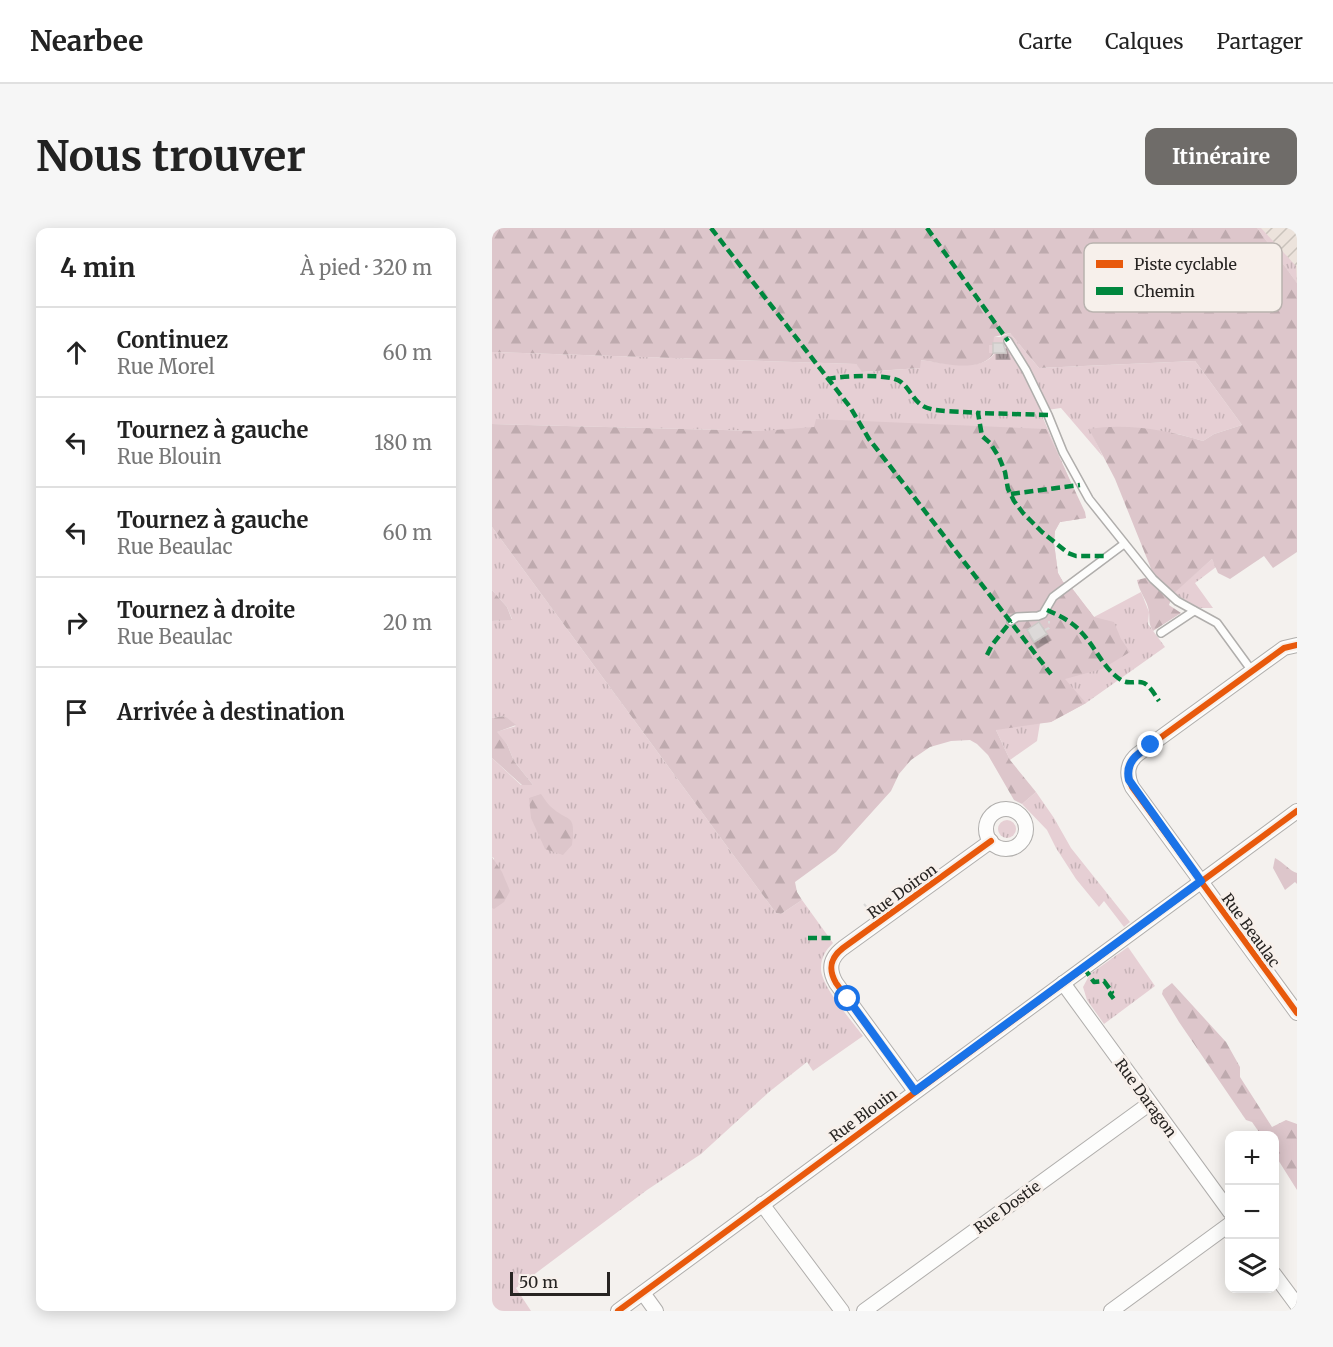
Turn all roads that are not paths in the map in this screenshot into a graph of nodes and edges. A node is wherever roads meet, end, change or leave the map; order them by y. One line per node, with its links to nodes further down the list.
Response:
1 (1008, 341): 2 (lane)
2 (1124, 544): 3 (lane); 4 (lane)
3 (1194, 611): 5 (lane); 7 (lane)
4 (1011, 621)
5 (1161, 633)
6 (1297, 645): 7 (street, Rue Beaulac)
7 (1252, 671): 10 (street, Rue Beaulac)
8 (1297, 811): 10 (street, Rue Blouin)
9 (991, 841): 13 (street, Rue Doiron)
10 (1201, 881): 11 (street, Rue Blouin); 12 (street, Rue Beaulac)
11 (1063, 982): 13 (street, Rue Blouin); 14 (street, Rue Daragon)
12 (1297, 1013)
13 (915, 1091): 15 (street, Rue Blouin)
14 (1149, 1104): 16 (street, Rue Daragon); 24 (street, Rue Dostie)
15 (762, 1204): 19 (street, Rue Blouin); 23 (street)
16 (1225, 1205)
17 (1225, 1228): 25 (street)
18 (1279, 1280): 20 (street)
19 (643, 1293): 21 (street, Rue Blouin); 22 (street)
20 (1297, 1305)
21 (618, 1311)
22 (656, 1311)
23 (842, 1311)
24 (864, 1311)
25 (1111, 1311)

